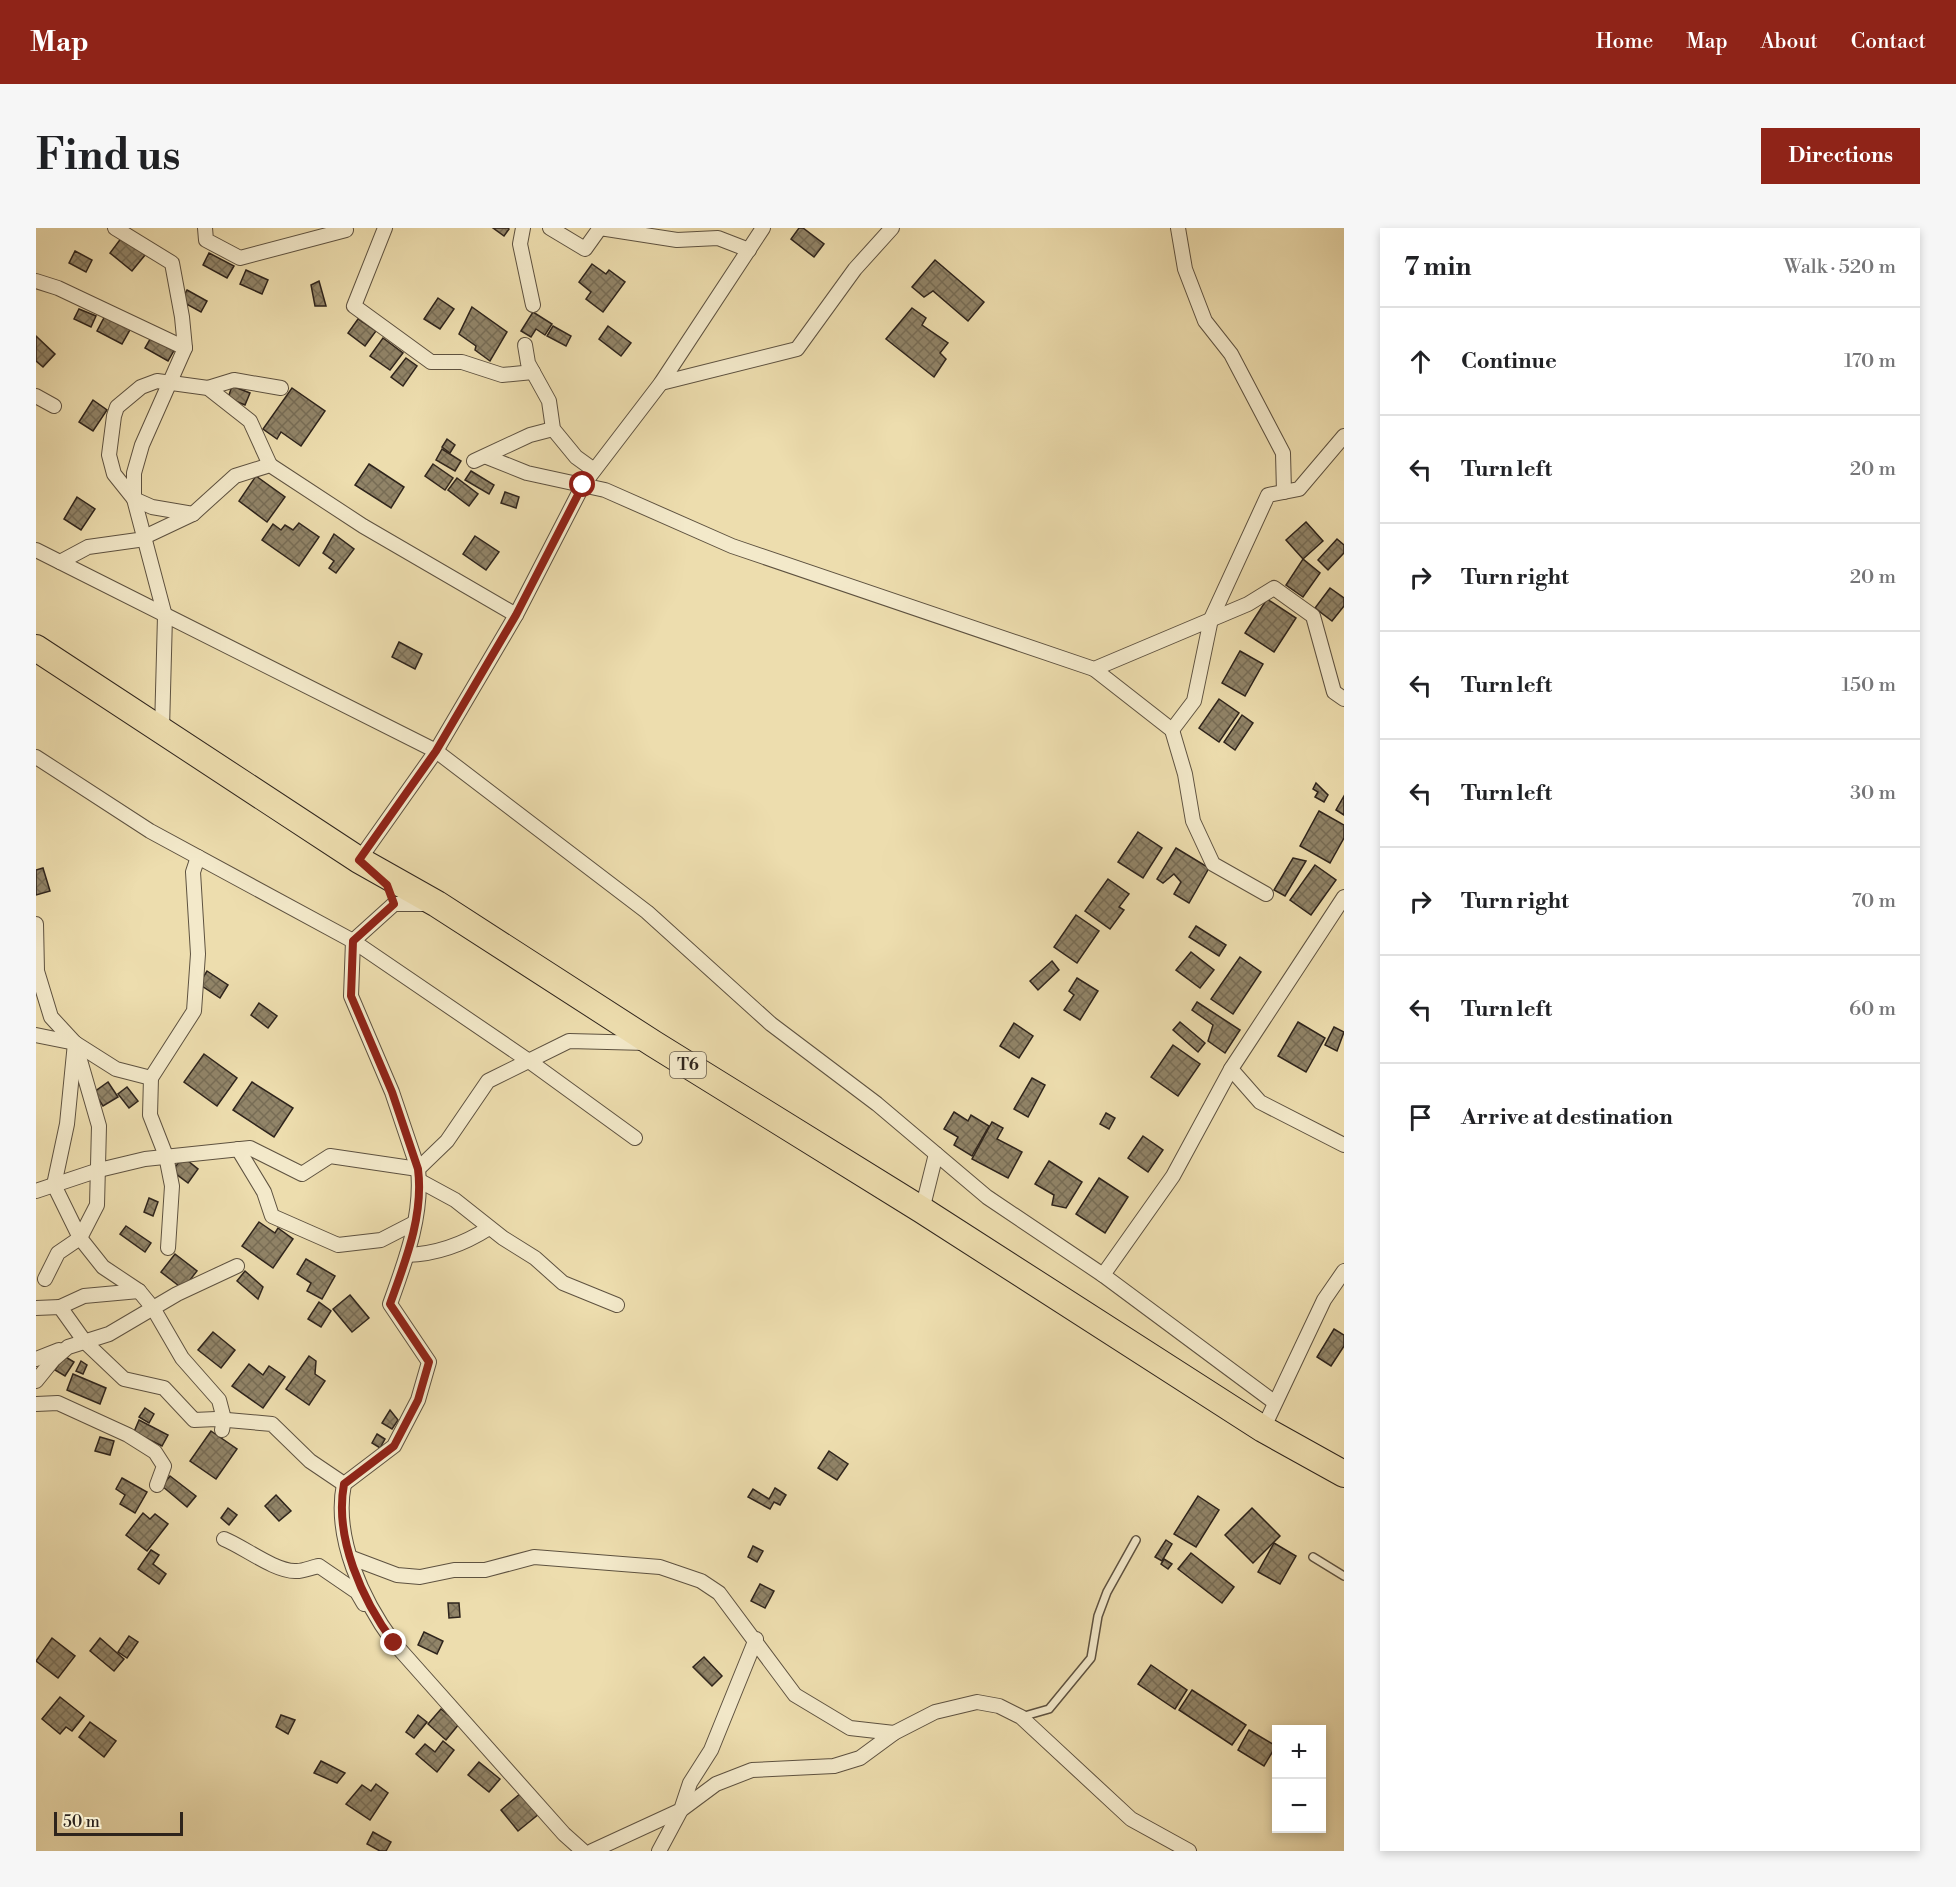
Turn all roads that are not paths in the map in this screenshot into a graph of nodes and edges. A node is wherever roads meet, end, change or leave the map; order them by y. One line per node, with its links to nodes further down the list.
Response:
1 (115, 228): 14 (street)
2 (205, 228): 9 (street)
3 (385, 228): 15 (street)
4 (523, 228): 12 (street)
5 (550, 228): 10 (street)
6 (763, 228): 10 (street)
7 (892, 228): 17 (street)
8 (1178, 228): 27 (street)
9 (346, 230)
10 (749, 250): 17 (street)
11 (36, 281): 14 (street)
12 (533, 304)
13 (525, 345): 15 (street)
14 (184, 348): 16 (street)
15 (533, 372): 22 (street)
16 (167, 382): 18 (street); 28 (street); 28 (street)
17 (662, 383): 25 (street)
18 (208, 388): 19 (street); 24 (street)
19 (281, 388)
20 (36, 396): 21 (street)
21 (54, 406)
22 (553, 429): 25 (street); 26 (street)
23 (1344, 436): 27 (street)
24 (270, 465): 29 (street); 33 (street)
25 (594, 470): 26 (street)
26 (583, 485): 33 (street); 37 (street)
27 (1284, 492): 35 (street)
28 (134, 499): 29 (street); 30 (street)
29 (193, 514): 30 (street)
30 (146, 535): 32 (street); 34 (street)
31 (36, 550): 32 (street)
32 (60, 562): 34 (street)
33 (516, 615): 41 (street)
34 (165, 616): 39 (street); 41 (street)
35 (1211, 619): 37 (street); 38 (street); 40 (street)
36 (36, 648): 39 (highway, T6)
37 (1094, 669): 40 (street)
38 (1344, 699)
39 (162, 729): 44 (highway, T6)
40 (1172, 730): 45 (street)
41 (436, 751): 44 (street); 60 (street)
42 (36, 757): 43 (street)
43 (198, 857): 50 (street); 56 (street)
44 (359, 860): 47 (street); 48 (highway, T6)
45 (1266, 894)
46 (1344, 897): 55 (street)
47 (394, 904): 48 (street); 50 (street)
48 (437, 904): 53 (highway, T6)
49 (36, 924): 52 (street)
50 (353, 941): 54 (street); 63 (street)
51 (36, 1035): 52 (street)
52 (75, 1043): 56 (street); 62 (street); 64 (street)
53 (654, 1044): 54 (street); 66 (highway, T6)
54 (529, 1061): 57 (street); 63 (street)
55 (1231, 1069): 58 (street); 74 (street)
56 (151, 1078): 61 (street)
57 (635, 1138)
58 (1344, 1145)
59 (238, 1149): 61 (street); 63 (street); 67 (street)
60 (936, 1154): 66 (street); 74 (street)
61 (166, 1156): 62 (street); 70 (street)
62 (99, 1170): 64 (street); 69 (street)
63 (419, 1175): 67 (street); 68 (street)
64 (54, 1185): 65 (street); 69 (street)
65 (36, 1191)
66 (922, 1210): 88 (highway, T6)
67 (414, 1223): 71 (street)
68 (489, 1228): 71 (street); 77 (street)
69 (80, 1238): 75 (street); 76 (street)
70 (168, 1248)
71 (408, 1255): 90 (street)
72 (237, 1266): 80 (street)
73 (1344, 1271): 85 (street)
74 (1103, 1275): 85 (street)
75 (45, 1279)
76 (139, 1291): 78 (street); 80 (street)
77 (617, 1305)
78 (60, 1307): 79 (street); 81 (street)
79 (36, 1308)
80 (153, 1308): 81 (street); 87 (street)
81 (85, 1342): 82 (street); 87 (street)
82 (68, 1347): 83 (street); 84 (street)
83 (36, 1359)
84 (36, 1381)
85 (1274, 1402): 88 (street)
86 (36, 1404): 91 (street)
87 (223, 1425): 90 (street)
88 (1263, 1429): 89 (highway, T6)
89 (1344, 1474)
90 (344, 1484): 95 (street)
91 (156, 1485)
92 (224, 1539): 97 (street)
93 (1136, 1540): 99 (lane)
94 (1313, 1557): 96 (lane)
95 (352, 1558): 97 (street); 98 (street)
96 (1344, 1576)
97 (376, 1618): 102 (street)
98 (756, 1639): 100 (street); 101 (street)
99 (1021, 1717): 100 (street); 105 (street)
100 (894, 1733): 101 (street)
101 (681, 1810): 103 (street); 104 (street)
102 (583, 1851)
103 (592, 1851)
104 (659, 1851)
105 (1189, 1851)

